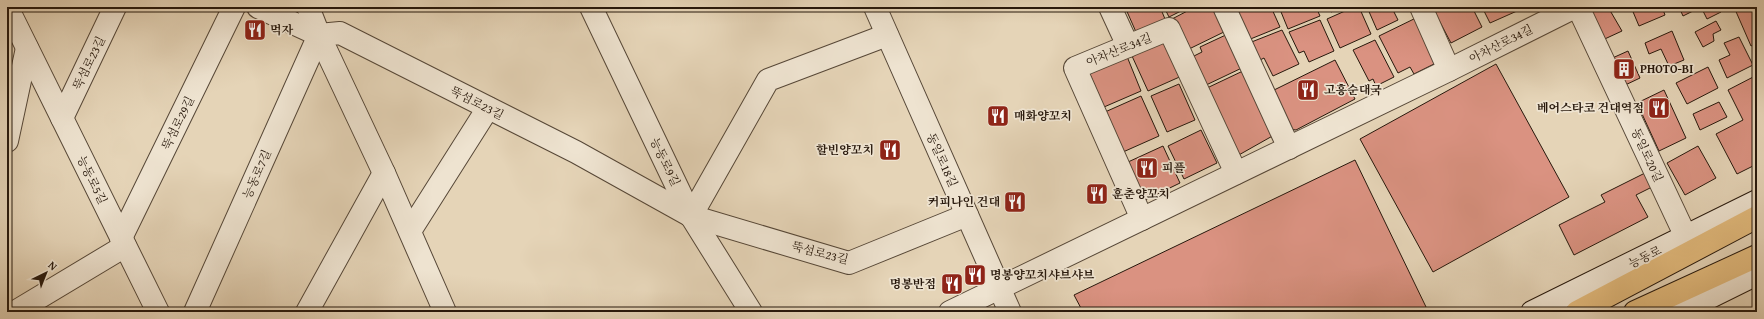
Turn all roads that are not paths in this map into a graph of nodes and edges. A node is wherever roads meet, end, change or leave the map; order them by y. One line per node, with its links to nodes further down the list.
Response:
1 (7, 7): 16 (street, 능동로5길)
2 (116, 7): 19 (street, 뚝섬로23길)
3 (234, 7): 31 (street, 뚝섬로29길)
4 (258, 7): 13 (street)
5 (308, 7): 13 (street)
6 (591, 7): 26 (street, 능동로9길)
7 (875, 7): 14 (street, 동일로18길)
8 (1110, 7): 15 (street)
9 (1229, 7): 21 (street)
10 (1421, 7): 17 (street)
11 (1575, 7): 17 (street, 아차산로34길)
12 (1578, 7): 30 (street, 동일로20길)
13 (319, 35): 18 (street, 뚝섬로23길); 22 (street); 37 (street, 능동로7길)
14 (887, 35): 25 (street, 동일로18길); 26 (street)
15 (1128, 46): 23 (street, 아차산로34길); 28 (street, 아차산로34길)
16 (27, 48): 19 (street, 능동로5길); 20 (street)
17 (1449, 70): 21 (street, 아차산로34길)
18 (488, 108): 26 (street, 뚝섬로23길); 29 (street)
19 (62, 118): 31 (street, 능동로5길)
20 (7, 141)
21 (1289, 148): 23 (street, 아차산로34길)
22 (384, 173): 29 (street); 38 (street)
23 (1236, 174): 28 (street, 아차산로34길)
24 (1757, 201): 30 (street, 능동로)
25 (967, 215): 26 (street, 뚝섬로23길); 34 (street, 동일로18길)
26 (691, 216): 40 (street, 능동로9길)
27 (1757, 217): 44 (highway, 능동로)
28 (1142, 219): 34 (street, 아차산로34길)
29 (410, 231): 39 (street)
30 (1686, 237): 43 (street, 능동로)
31 (123, 242): 35 (street); 36 (street, 능동로5길)
32 (1757, 256): 45 (highway)
33 (1757, 274): 46 (street)
34 (1000, 289): 41 (street, 아차산로34길); 42 (street, 동일로18길)
35 (15, 312)
36 (158, 312)
37 (195, 312)
38 (307, 312)
39 (445, 312)
40 (751, 312)
41 (950, 312)
42 (1010, 312)
43 (1532, 312)
44 (1577, 312)
45 (1635, 312)
46 (1680, 312)

